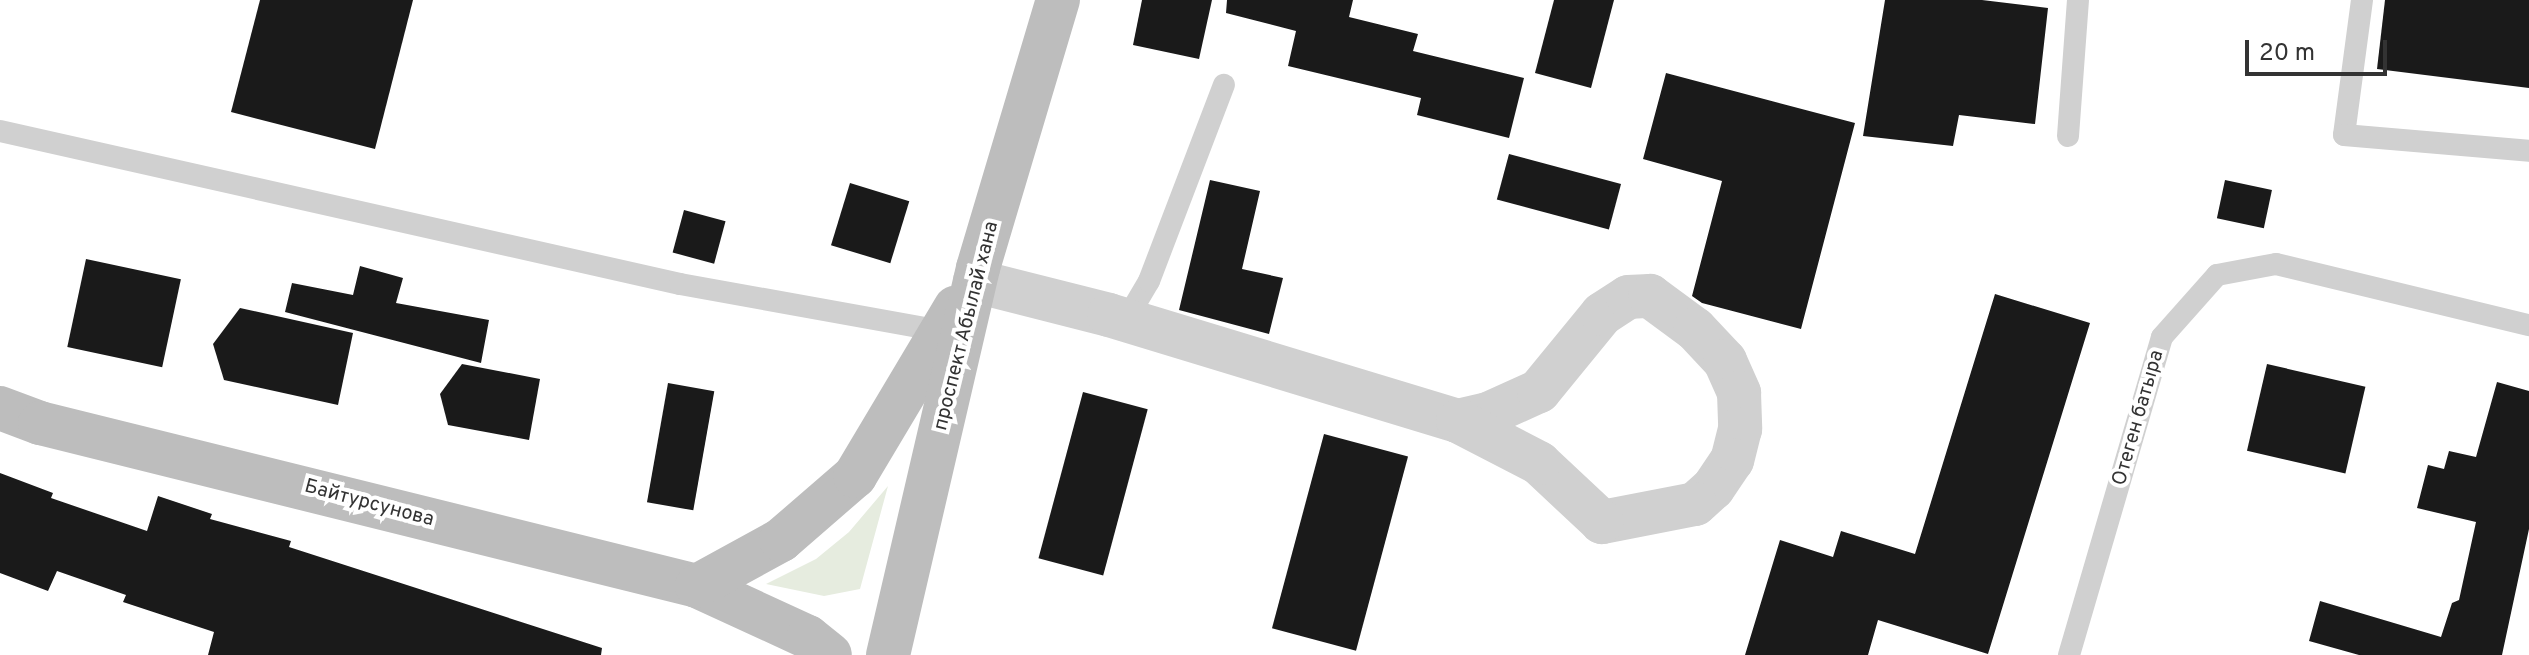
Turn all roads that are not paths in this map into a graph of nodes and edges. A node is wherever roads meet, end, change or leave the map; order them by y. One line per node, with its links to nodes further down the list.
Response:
1 (1058, 0): 8 (main road, проспект Абылай хана)
2 (2078, 0): 6 (lane)
3 (2362, 0): 7 (lane)
4 (1224, 85): 9 (lane)
5 (0, 131): 11 (lane)
6 (2068, 136)
7 (2529, 151)
8 (977, 274): 9 (street); 11 (main road); 18 (main road, проспект Абылай хана)
9 (1126, 320): 13 (street)
10 (2529, 325): 19 (lane, Отеген батыра)
11 (942, 331): 16 (main road)
12 (0, 408): 14 (main road, Байтурсунова)
13 (1458, 421): 13 (street)
14 (40, 423): 15 (main road); 16 (main road, Байтурсунова)
15 (0, 444)
16 (697, 586): 17 (main road, Байтурсунова)
17 (830, 655)
18 (888, 655)
19 (2069, 655)

